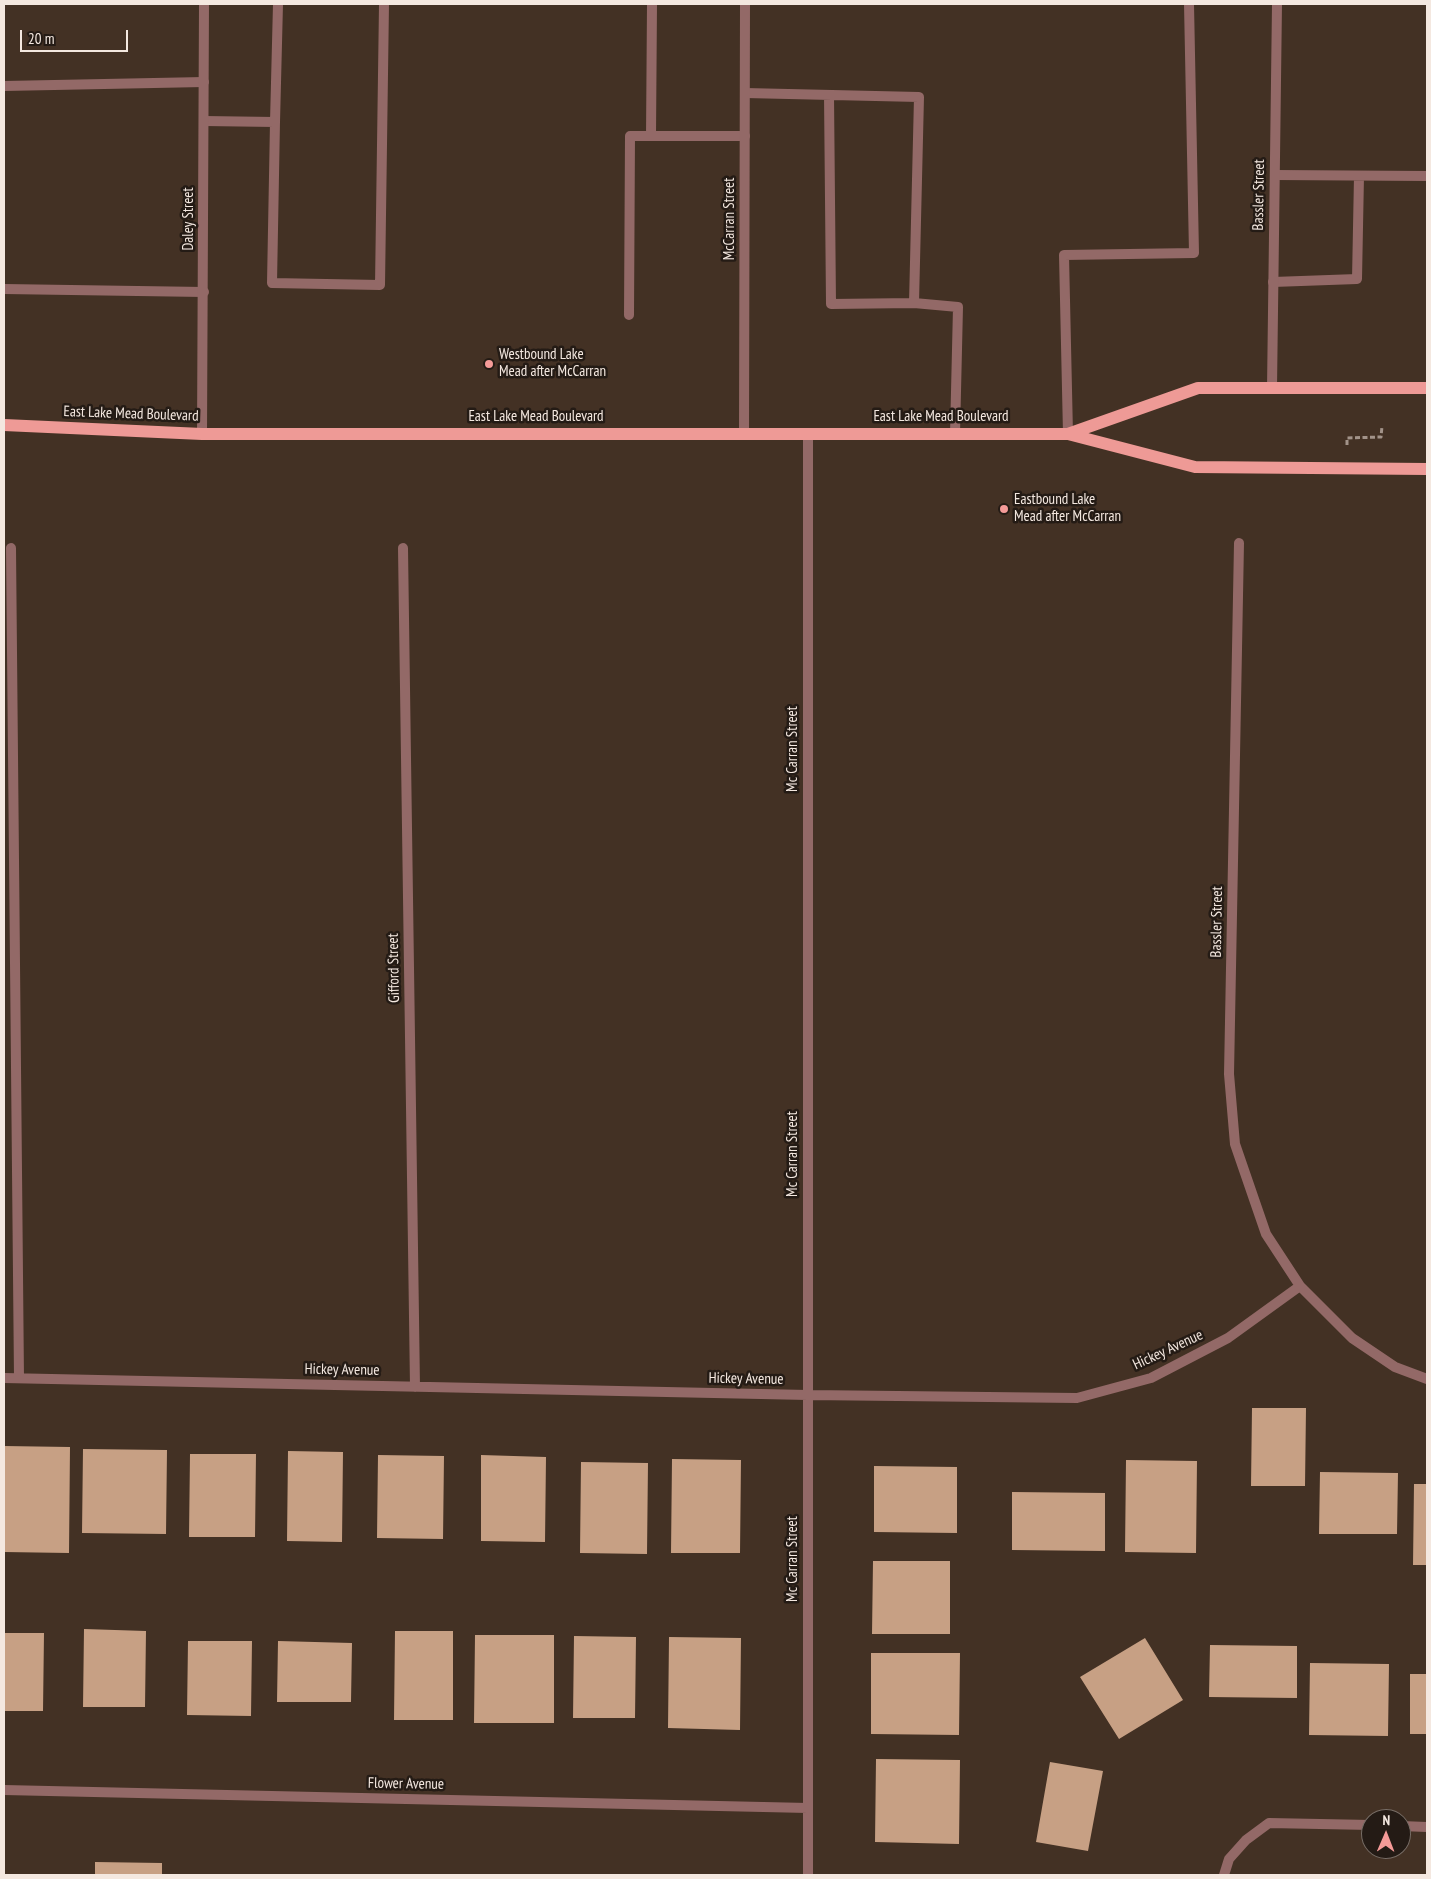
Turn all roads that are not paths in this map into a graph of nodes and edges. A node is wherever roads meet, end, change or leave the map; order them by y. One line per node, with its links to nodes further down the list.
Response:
1 (204, 4): 8 (street, Daley Street)
2 (278, 4): 13 (street)
3 (384, 4): 13 (street)
4 (652, 4): 14 (street)
5 (745, 4): 10 (street, McCarran Street)
6 (1189, 4): 31 (street)
7 (1276, 4): 16 (street, Bassler Street)
8 (204, 82): 9 (street); 12 (street, Daley Street)
9 (4, 86)
10 (745, 92): 11 (street); 15 (street, McCarran Street)
11 (829, 95): 22 (street); 22 (street)
12 (204, 121): 13 (street); 21 (street, Daley Street)
13 (275, 122)
14 (651, 136): 15 (street); 23 (street)
15 (745, 136): 29 (street, McCarran Street)
16 (1275, 175): 17 (street); 19 (street, Bassler Street)
17 (1359, 176): 18 (street); 19 (street)
18 (1427, 176)
19 (1273, 282): 24 (street, Bassler Street)
20 (4, 289): 21 (street)
21 (204, 292): 28 (street, Daley Street)
22 (914, 304): 30 (street)
23 (629, 315)
24 (1272, 388): 25 (main road, East Lake Mead Boulevard); 31 (main road, East Lake Mead Boulevard)
25 (1427, 388)
26 (4, 425): 28 (main road, East Lake Mead Boulevard)
27 (808, 433): 29 (main road, East Lake Mead Boulevard); 30 (main road, East Lake Mead Boulevard); 41 (street, Mc Carran Street)
28 (202, 434): 29 (main road, East Lake Mead Boulevard)
29 (744, 434)
30 (956, 434): 31 (main road, East Lake Mead Boulevard)
31 (1068, 434): 32 (main road, East Lake Mead Boulevard)
32 (1427, 469)
33 (1239, 543): 36 (street, Bassler Street)
34 (11, 548): 38 (street)
35 (403, 548): 40 (street, Gifford Street)
36 (1300, 1286): 39 (street); 41 (street, Hickey Avenue)
37 (4, 1378): 38 (street, Hickey Avenue)
38 (18, 1378): 40 (street, Hickey Avenue)
39 (1427, 1380)
40 (415, 1387): 41 (street, Hickey Avenue)
41 (808, 1395): 43 (street, Mc Carran Street)
42 (4, 1790): 43 (street, Flower Avenue)
43 (808, 1808): 47 (street, Mc Carran Street)
44 (1361, 1825): 48 (street)
45 (1411, 1826): 46 (street)
46 (1427, 1826)
47 (808, 1875)
48 (1224, 1875)

